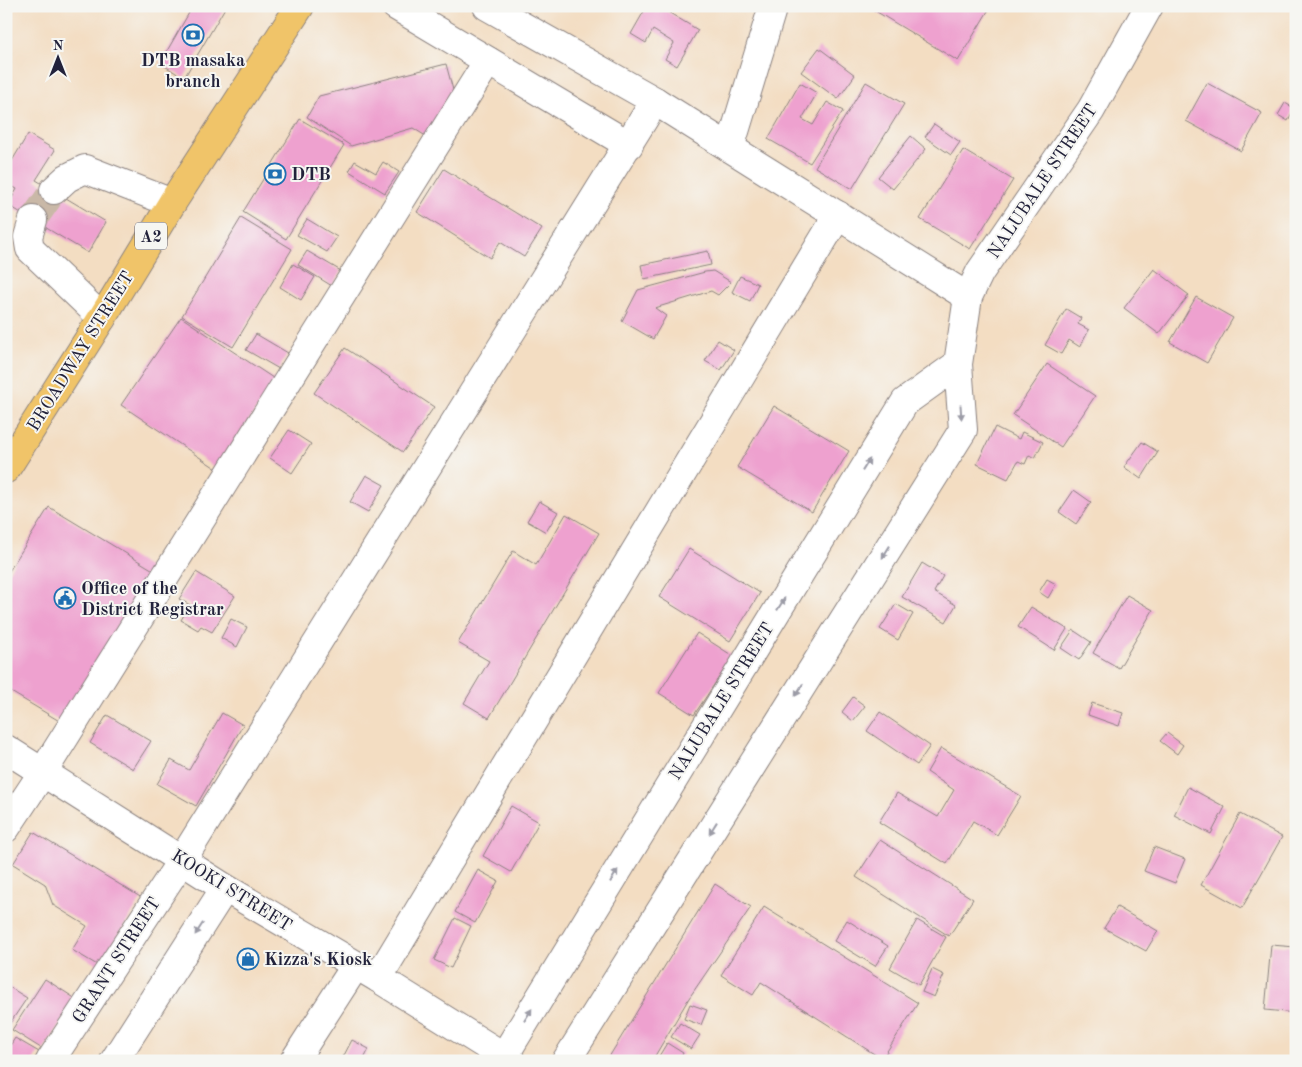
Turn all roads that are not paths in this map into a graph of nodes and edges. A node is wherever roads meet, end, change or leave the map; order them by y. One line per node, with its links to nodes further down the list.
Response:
1 (300, 6): 11 (main road, BROADWAY STREET / A2)
2 (396, 6): 6 (street)
3 (487, 6): 7 (street)
4 (773, 6): 9 (street)
5 (1149, 6): 14 (street, NALUBALE STREET)
6 (488, 61): 8 (street); 19 (street)
7 (655, 101): 8 (street, GRANT STREET); 9 (street)
8 (629, 145): 21 (street, GRANT STREET)
9 (730, 148): 12 (street)
10 (54, 190): 11 (street)
11 (172, 203): 15 (main road, BROADWAY STREET / A2)
12 (838, 215): 14 (street); 23 (street)
13 (33, 220): 15 (street)
14 (968, 297): 16 (street, NALUBALE STREET)
15 (102, 318): 17 (main road, BROADWAY STREET / A2)
16 (958, 364): 24 (street, NALUBALE STREET, one-way to 16); 28 (street, NALUBALE STREET, one-way to 28)
17 (6, 469)
18 (6, 749): 19 (street, KOOKI STREET)
19 (43, 772): 20 (street); 21 (street, KOOKI STREET)
20 (6, 828)
21 (182, 860): 22 (street, KOOKI STREET); 25 (street, GRANT STREET)
22 (225, 888): 23 (street, KOOKI STREET); 26 (street, one-way to 26)
23 (367, 972): 24 (street, KOOKI STREET); 27 (street)
24 (505, 1059)
25 (50, 1061)
26 (114, 1061)
27 (294, 1061)
28 (566, 1061)

